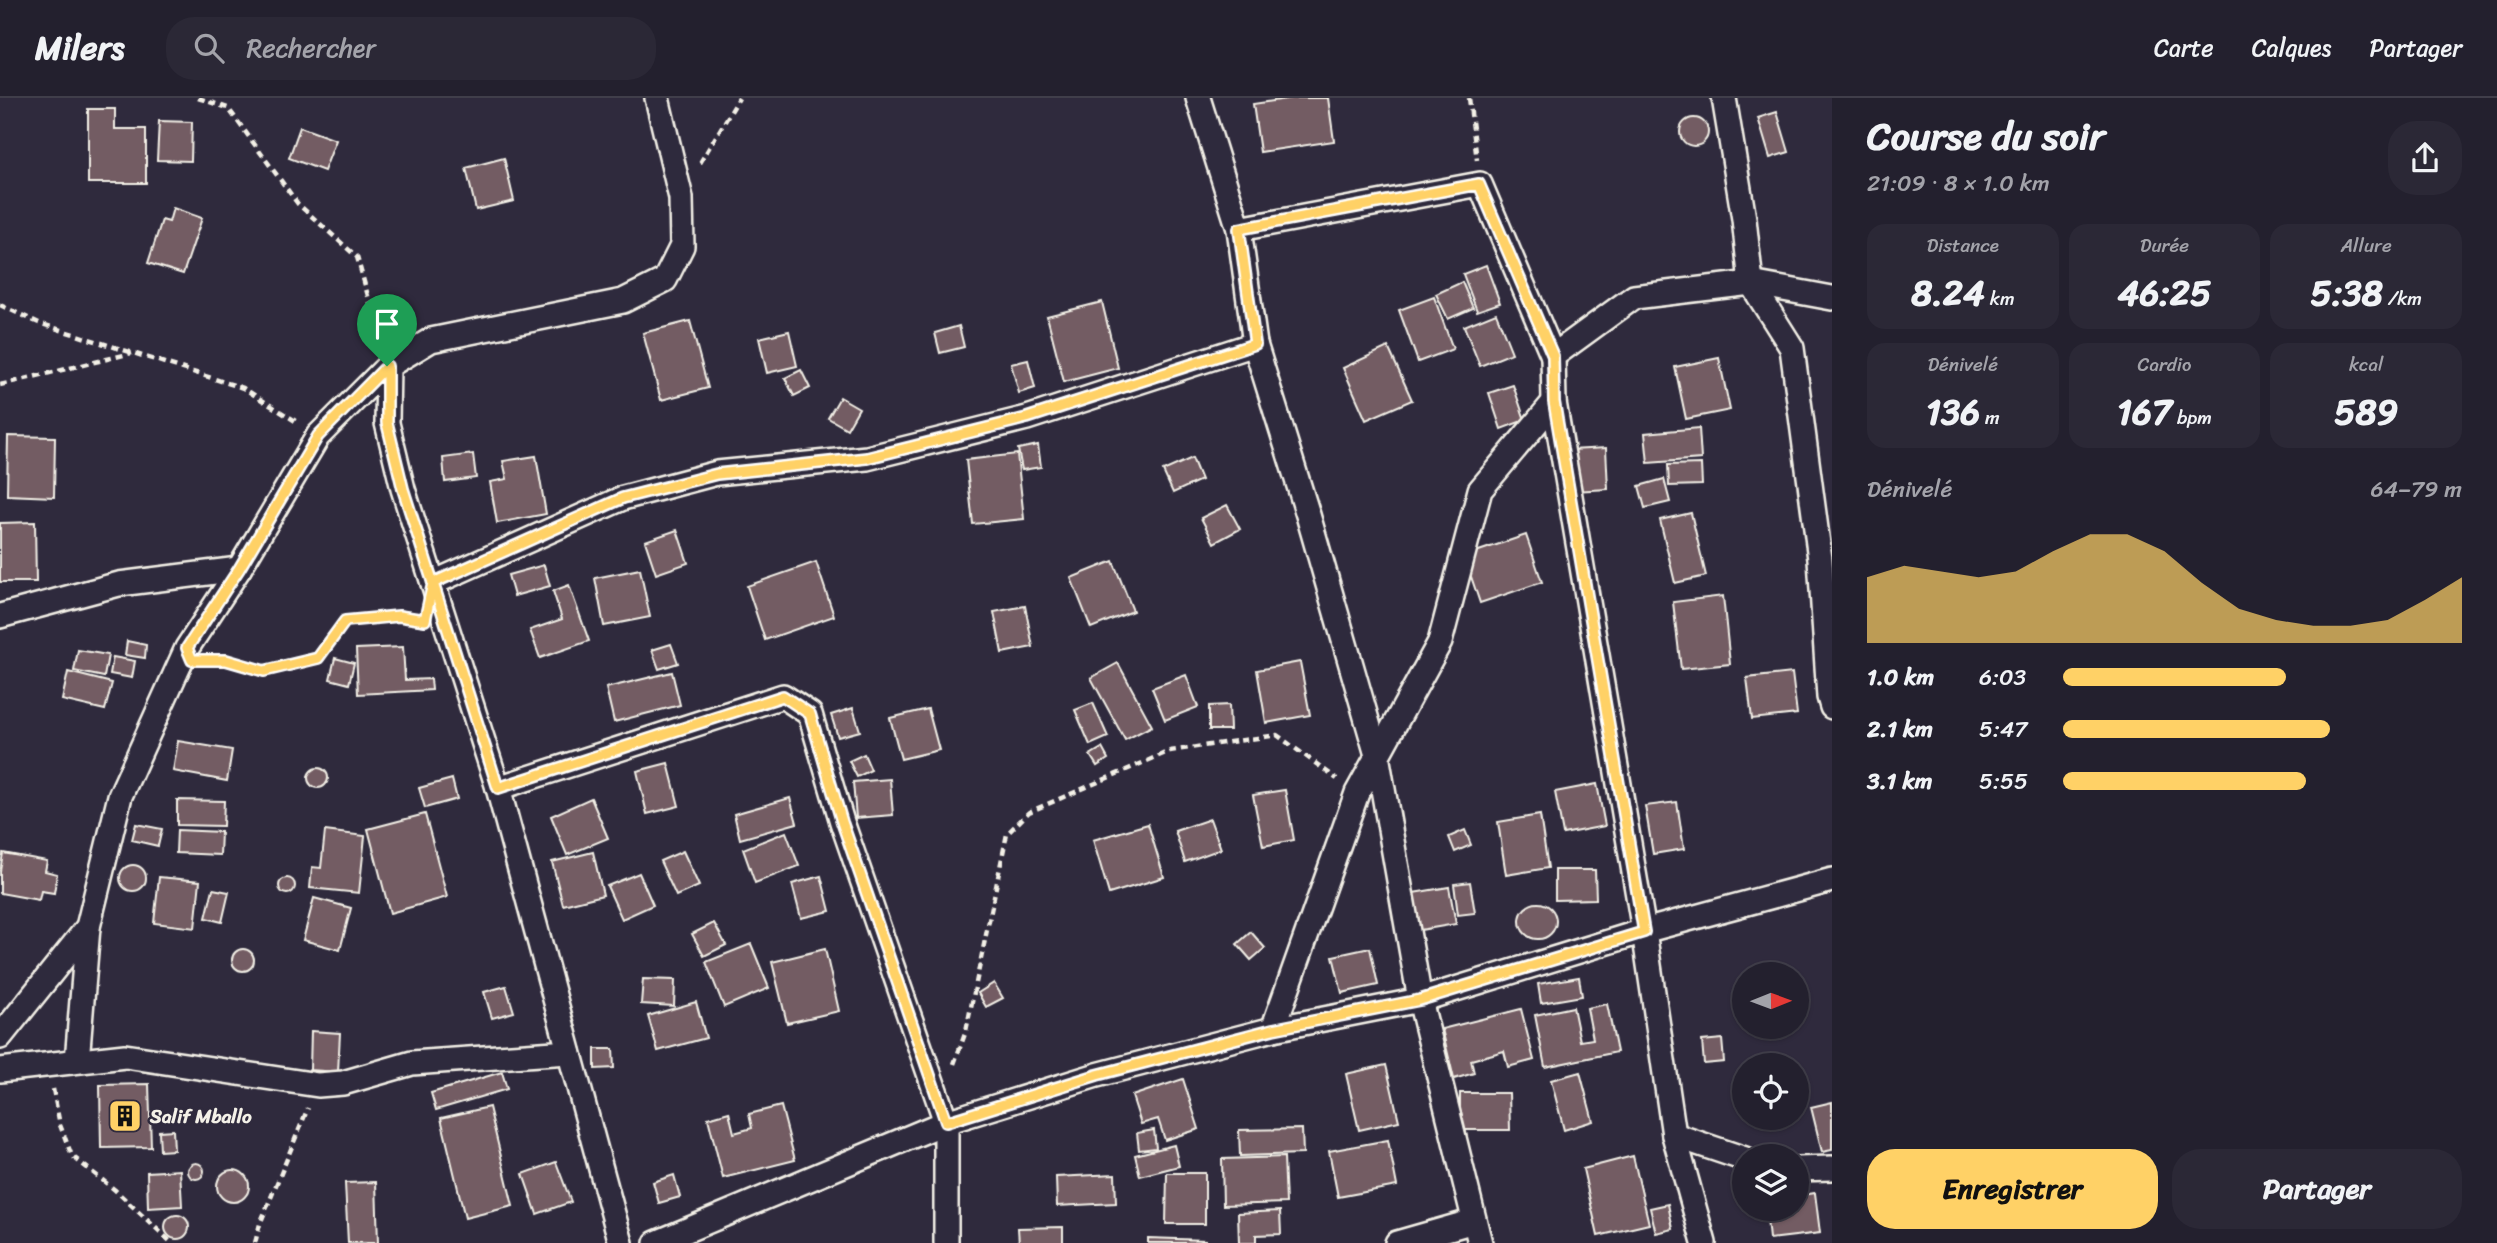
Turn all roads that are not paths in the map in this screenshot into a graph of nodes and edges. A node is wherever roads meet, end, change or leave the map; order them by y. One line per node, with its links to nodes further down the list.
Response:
1 (657, 98): 9 (street)
2 (1198, 98): 4 (street)
3 (1724, 98): 5 (street)
4 (1239, 229): 7 (street); 8 (street)
5 (1751, 283): 6 (street); 8 (street); 11 (street)
6 (1832, 298)
7 (1255, 344): 13 (street); 16 (street)
8 (1553, 356): 10 (street)
9 (387, 366): 12 (street); 13 (street)
10 (1554, 402): 16 (street); 20 (street)
11 (1826, 559): 15 (street)
12 (239, 569): 14 (street); 19 (street)
13 (433, 583): 17 (street)
14 (0, 616)
15 (1832, 707)
16 (1377, 755): 21 (street); 22 (street)
17 (498, 788): 24 (street); 27 (street)
18 (1832, 880): 20 (street)
19 (88, 927): 23 (street); 25 (street)
20 (1644, 932): 21 (street); 28 (street)
21 (1420, 1000): 22 (street); 32 (street)
22 (1273, 1029): 27 (street)
23 (0, 1037)
24 (569, 1052): 25 (street); 33 (street)
25 (77, 1061): 26 (street)
26 (0, 1070)
27 (943, 1114): 34 (street); 35 (street)
28 (1674, 1135): 29 (street); 38 (street)
29 (1732, 1155)
30 (1832, 1168): 31 (street)
31 (1809, 1169)
32 (1474, 1221): 36 (street); 37 (street)
33 (621, 1243)
34 (656, 1243)
35 (946, 1243)
36 (1397, 1243)
37 (1480, 1243)
38 (1704, 1243)

